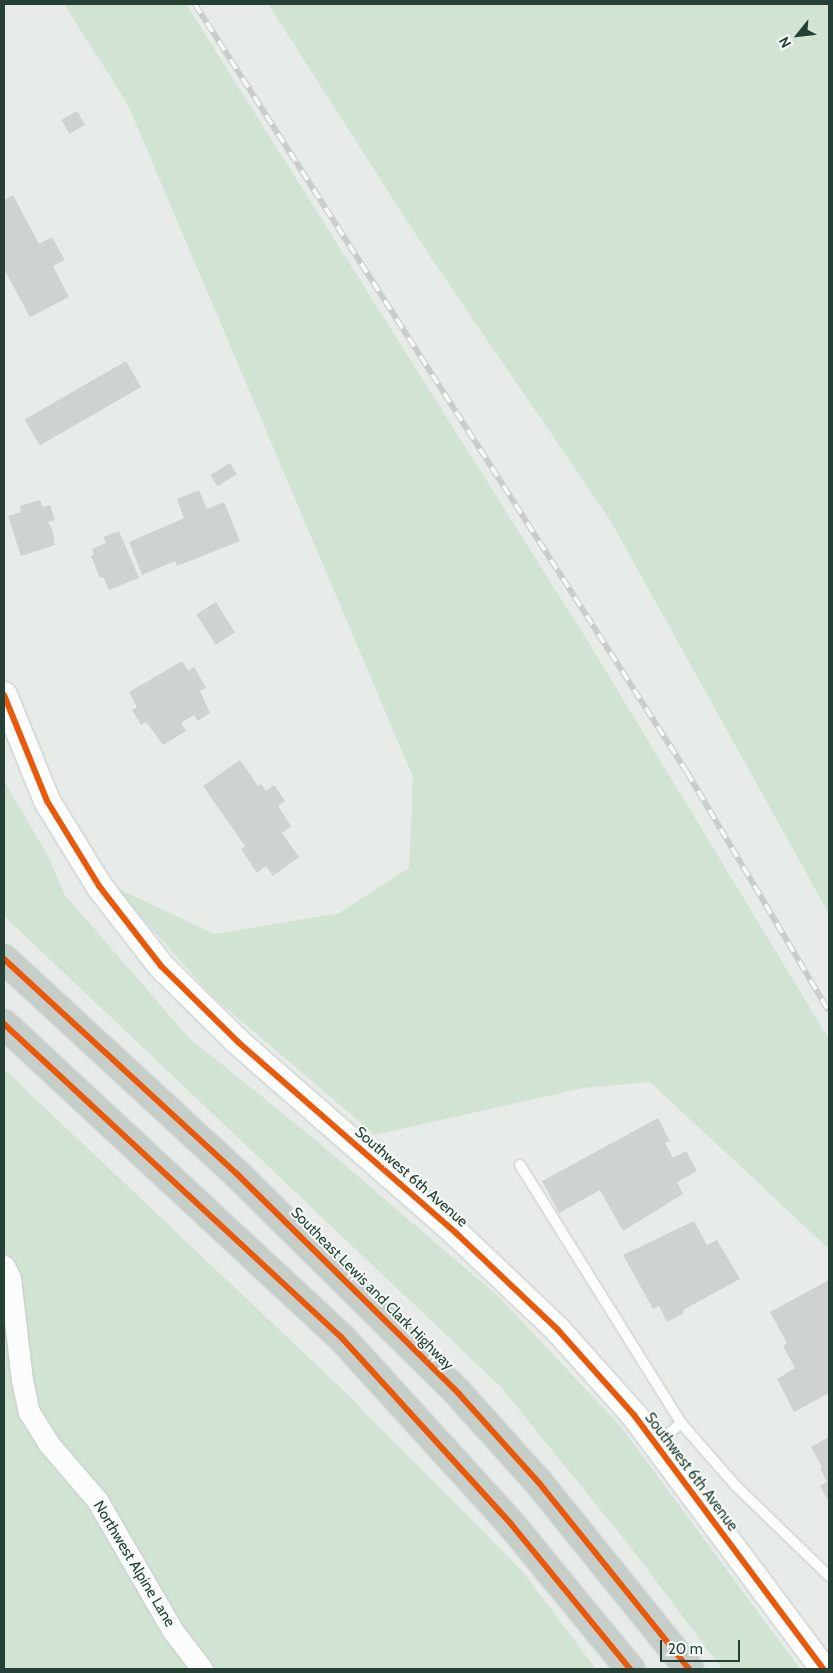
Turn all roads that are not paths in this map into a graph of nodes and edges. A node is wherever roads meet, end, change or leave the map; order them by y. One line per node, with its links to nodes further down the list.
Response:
1 (4, 695): 7 (street, Southwest 6th Avenue)
2 (4, 959): 11 (highway, Southeast Lewis and Clark Highway)
3 (4, 1024): 10 (highway)
4 (520, 1165): 6 (lane)
5 (4, 1266): 9 (street, Northwest Alpine Lane)
6 (681, 1423): 7 (lane); 8 (lane)
7 (656, 1444): 12 (street, Southwest 6th Avenue)
8 (829, 1576)
9 (202, 1669)
10 (630, 1669)
11 (690, 1669)
12 (823, 1669)

